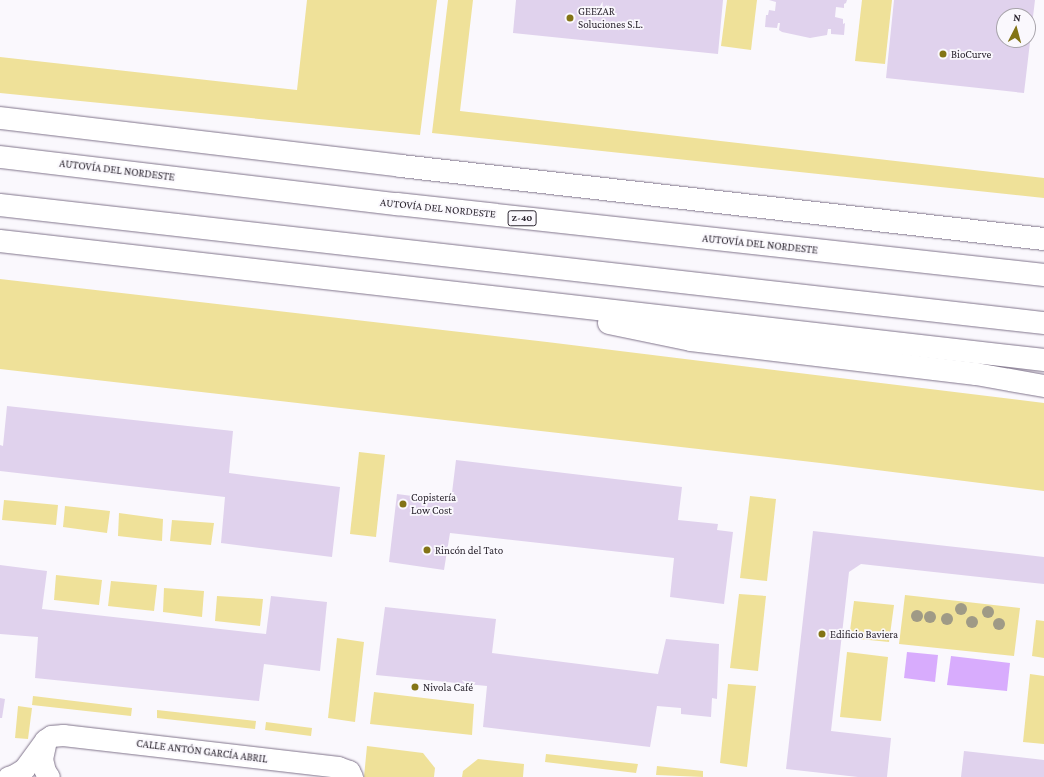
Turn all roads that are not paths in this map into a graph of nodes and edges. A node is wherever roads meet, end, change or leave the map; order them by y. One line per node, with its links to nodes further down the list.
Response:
1 (0, 118): 4 (highway)
2 (0, 157): 7 (highway, AUTOVÍA DEL NORDESTE / Z-40)
3 (0, 205): 9 (highway)
4 (1044, 239)
5 (0, 242): 10 (highway)
6 (0, 252): 8 (highway)
7 (1044, 275)
8 (586, 318): 11 (highway); 12 (highway)
9 (1044, 323)
10 (1044, 360)
11 (1044, 369)
12 (1044, 386)
13 (47, 738): 16 (street); 17 (street); 18 (street, CALLE ANTÓN GARCÍA ABRIL)
14 (0, 777): 15 (street)
15 (3, 777)
16 (8, 777)
17 (49, 777)
18 (352, 777)

